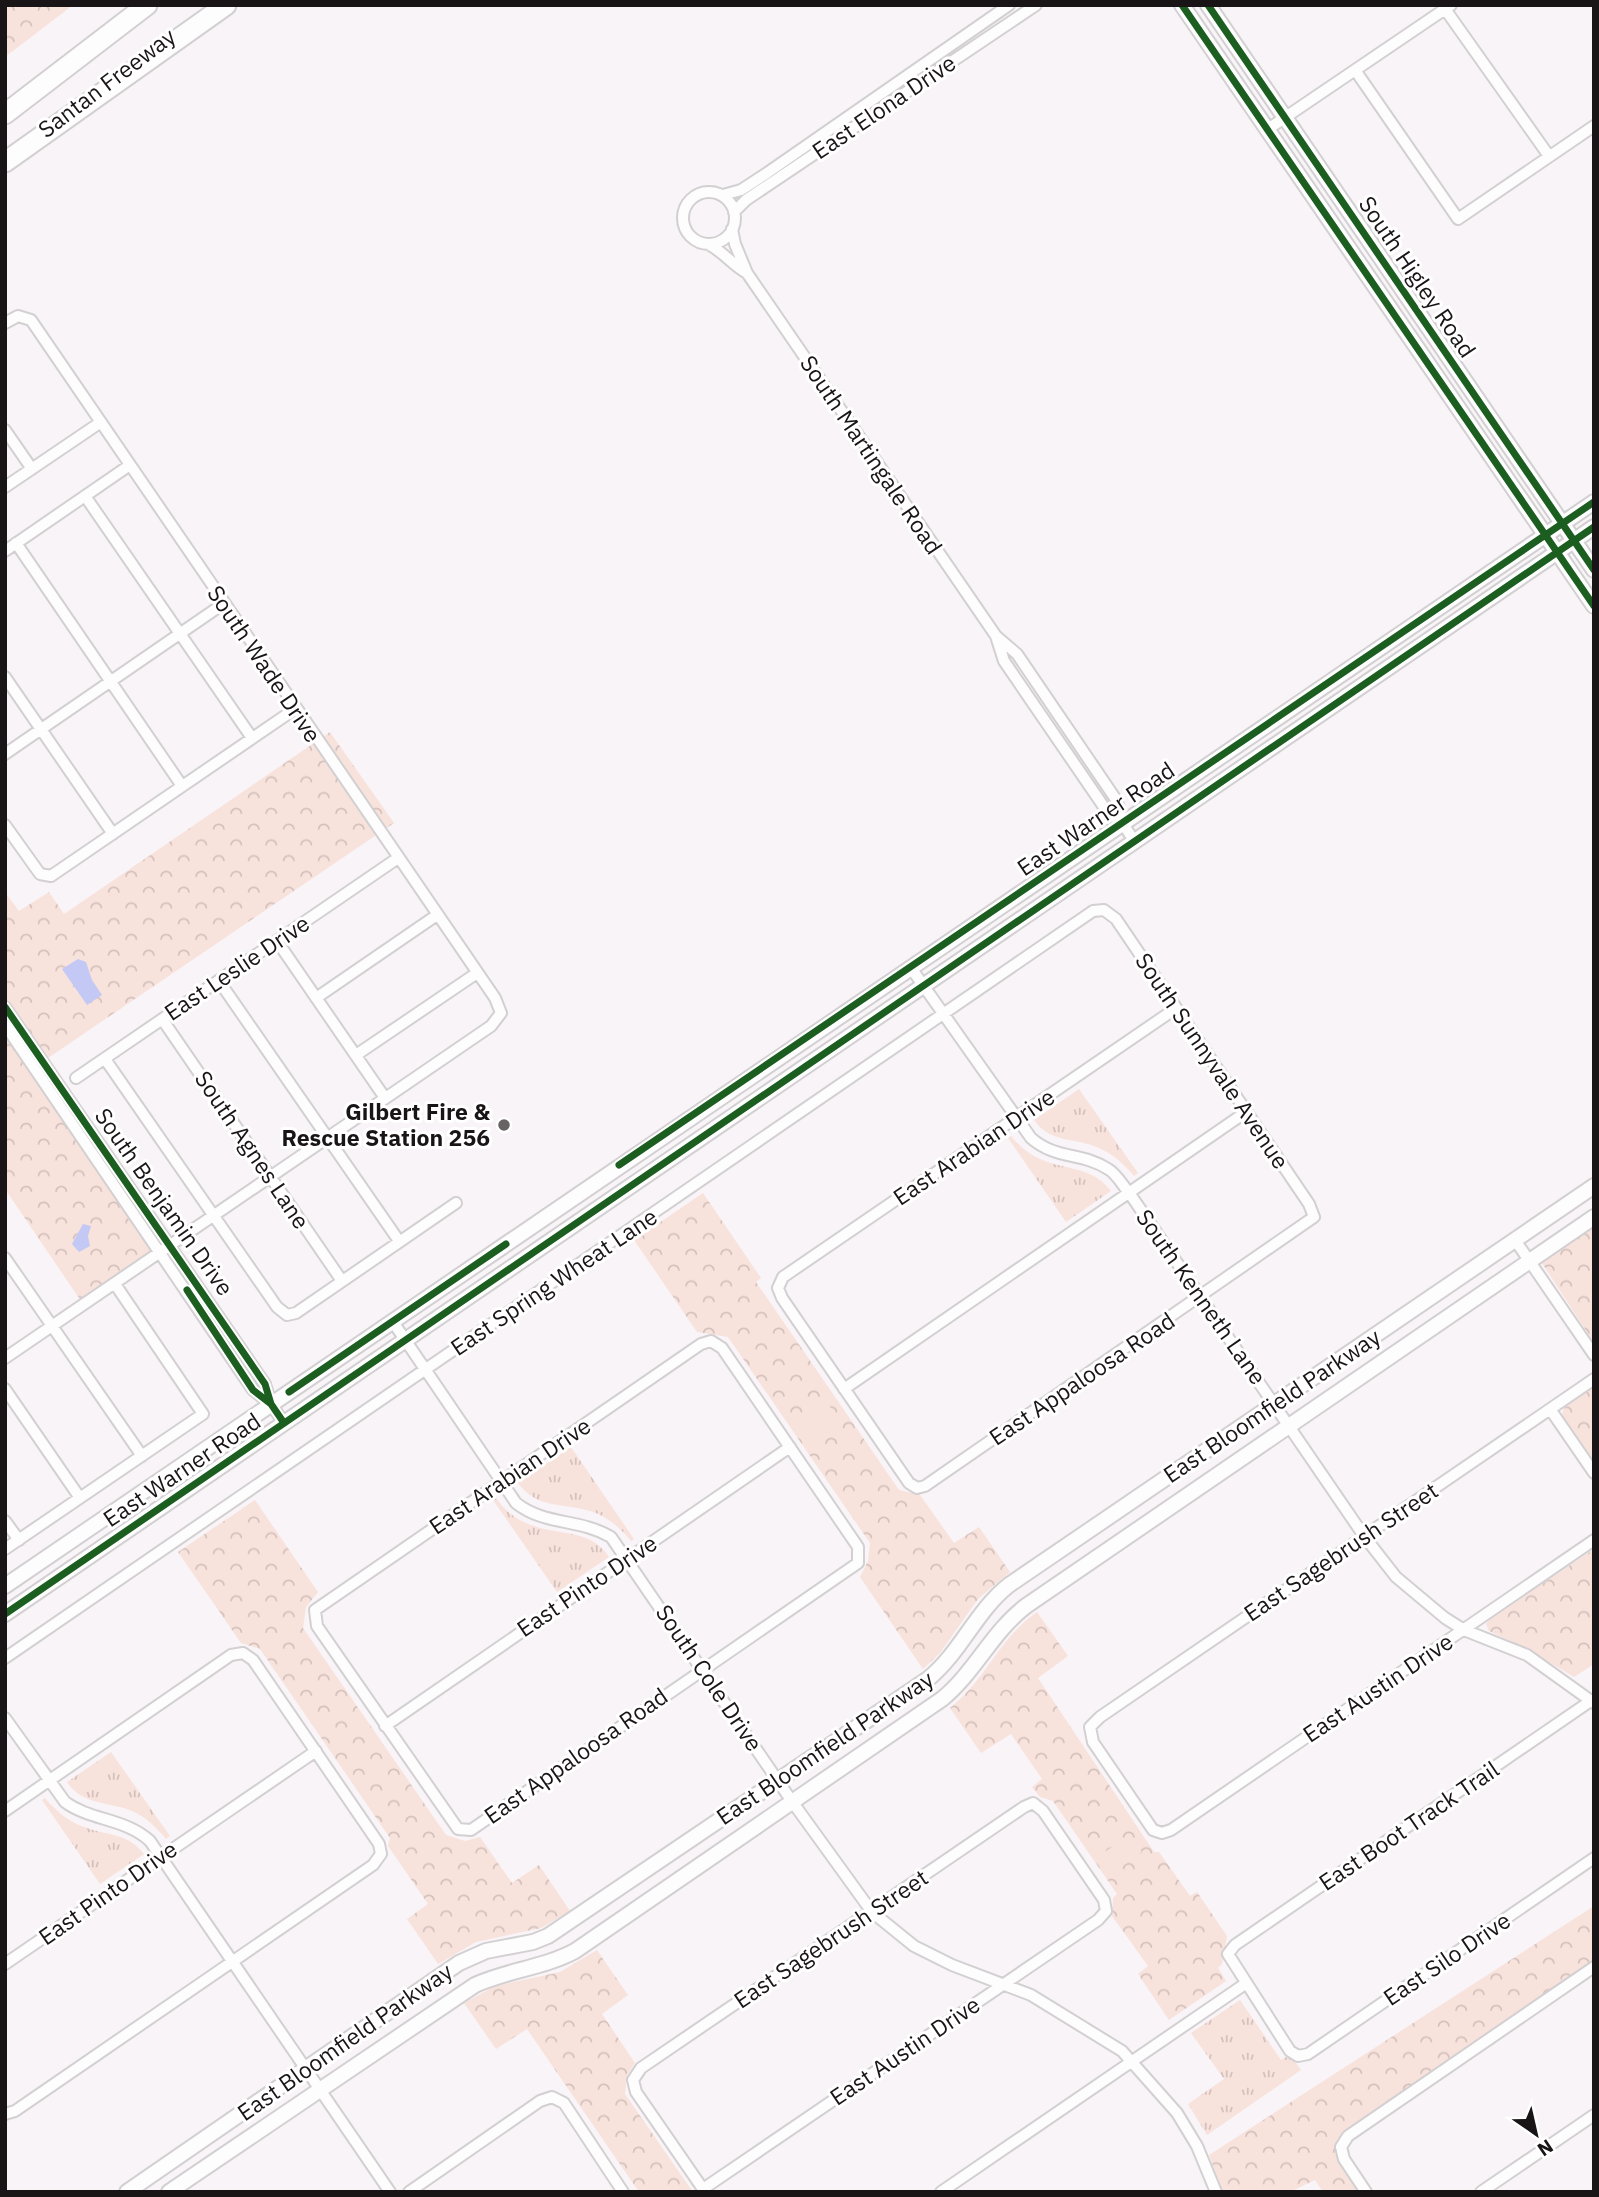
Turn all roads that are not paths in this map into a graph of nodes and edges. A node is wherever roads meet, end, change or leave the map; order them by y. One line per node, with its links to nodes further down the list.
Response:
1 (147, 5): 10 (highway, Santan Freeway)
2 (209, 5): 15 (highway, Santan Freeway)
3 (226, 5): 15 (highway)
4 (1009, 5): 16 (street, East Elona Drive)
5 (1036, 5): 17 (street, East Elona Drive)
6 (1182, 5): 13 (main road, South Higley Road)
7 (1208, 5): 11 (main road, South Higley Road)
8 (1448, 7): 9 (street); 14 (street)
9 (1355, 70): 11 (street); 14 (street)
10 (5, 114)
11 (1285, 118): 13 (street); 29 (main road, South Higley Road)
12 (1594, 126): 14 (street)
13 (1268, 129): 31 (main road, South Higley Road)
14 (1549, 156)
15 (5, 161)
16 (723, 195): 17 (street); 19 (street)
17 (734, 212): 18 (street)
18 (733, 229): 19 (street); 20 (street, South Martingale Road)
19 (708, 244): 20 (street, South Martingale Road)
20 (747, 273): 49 (street, South Martingale Road)
21 (5, 323): 22 (street, South Wade Drive)
22 (101, 422): 24 (street, South Wade Drive); 25 (street)
23 (5, 430): 25 (street)
24 (130, 466): 27 (street); 37 (street, South Wade Drive)
25 (32, 469): 26 (street)
26 (5, 487)
27 (85, 496): 33 (street); 39 (street)
28 (1594, 502): 29 (main road, East Warner Road)
29 (1562, 524): 31 (main road, East Warner Road); 32 (main road, South Higley Road)
30 (1594, 527): 32 (main road, East Warner Road)
31 (1545, 536): 35 (main road, South Higley Road); 42 (main road, East Warner Road)
32 (1574, 541): 35 (main road, East Warner Road); 36 (main road, South Higley Road)
33 (16, 544): 34 (street); 41 (street)
34 (5, 551)
35 (1557, 553): 38 (main road, South Higley Road); 43 (main road, East Warner Road)
36 (1594, 570)
37 (223, 604): 39 (street); 44 (street, South Wade Drive)
38 (1594, 606)
39 (180, 634): 41 (street); 46 (street)
40 (5, 677): 45 (street)
41 (111, 681): 45 (street); 48 (street)
42 (1316, 690): 43 (main road); 49 (main road, East Warner Road)
43 (1328, 708): 52 (main road, East Warner Road)
44 (295, 709): 46 (street); 53 (street, South Wade Drive)
45 (41, 729): 47 (street); 51 (street)
46 (252, 738): 48 (street)
47 (5, 754)
48 (182, 786): 51 (street)
49 (1123, 824): 52 (street, South Martingale Road); 57 (main road, East Warner Road)
50 (5, 825): 51 (street)
51 (113, 834)
52 (1135, 842): 60 (main road, East Warner Road)
53 (398, 858): 55 (street, South Wade Drive); 56 (street, East Leslie Drive)
54 (1104, 910): 63 (street, South Sunnyvale Avenue); 64 (street, East Spring Wheat Lane)
55 (437, 915): 58 (street, South Wade Drive); 61 (street)
56 (277, 941): 59 (street, East Leslie Drive); 61 (street)
57 (911, 968): 60 (street, South Kenneth Lane); 74 (main road, East Warner Road)
58 (477, 972): 67 (street); 70 (street, South Wade Drive)
59 (219, 981): 65 (street, East Leslie Drive); 73 (street)
60 (924, 985): 64 (street, South Kenneth Lane); 76 (main road, East Warner Road)
61 (316, 998): 67 (street)
62 (5, 1007): 85 (street, South Benjamin Drive)
63 (1175, 1009): 71 (street, South Sunnyvale Avenue); 72 (street, East Arabian Drive)
64 (944, 1014): 72 (street, South Kenneth Lane); 96 (street, East Spring Wheat Lane)
65 (162, 1019): 68 (street, East Leslie Drive); 75 (street, South Agnes Lane)
66 (5, 1025): 85 (street, South Benjamin Drive)
67 (356, 1055): 70 (street)
68 (105, 1059): 69 (street, East Leslie Drive); 80 (street)
69 (76, 1078)
70 (385, 1098): 73 (street)
71 (1246, 1112): 78 (street); 81 (street, South Sunnyvale Avenue)
72 (1016, 1119): 78 (street, South Kenneth Lane); 99 (street, East Arabian Drive)
73 (328, 1138): 75 (street); 84 (street)
74 (619, 1165): 76 (main road); 91 (main road, East Warner Road)
75 (271, 1177): 80 (street); 88 (street, South Agnes Lane)
76 (633, 1185): 93 (main road, East Warner Road)
77 (1594, 1186): 83 (main road, East Bloomfield Parkway)
78 (1130, 1194): 90 (street, South Kenneth Lane); 99 (street)
79 (456, 1203): 84 (street)
80 (213, 1216): 85 (street); 88 (street)
81 (1314, 1217): 90 (street, East Appaloosa Road)
82 (1594, 1217): 87 (main road, East Bloomfield Parkway)
83 (1515, 1240): 87 (street); 101 (main road, East Bloomfield Parkway)
84 (399, 1241): 88 (street)
85 (166, 1248): 89 (street); 100 (street, South Benjamin Drive)
86 (5, 1258): 92 (street)
87 (1530, 1261): 94 (street); 104 (main road, East Bloomfield Parkway)
88 (342, 1281)
89 (115, 1284): 92 (street); 106 (street)
90 (1201, 1298): 99 (street, East Appaloosa Road); 101 (street, South Kenneth Lane)
91 (393, 1322): 93 (street, South Cole Drive); 100 (main road, East Warner Road)
92 (52, 1326): 95 (street); 106 (street)
93 (406, 1340): 96 (street, South Cole Drive); 103 (main road, East Warner Road)
94 (1594, 1355)
95 (5, 1358)
96 (425, 1370): 108 (street, South Cole Drive); 119 (street, East Spring Wheat Lane)
97 (1594, 1379): 102 (street, East Sagebrush Street)
98 (5, 1389): 109 (street)
99 (844, 1389)
100 (271, 1404): 103 (street, South Benjamin Drive); 116 (main road, East Warner Road)
101 (1275, 1405): 104 (street, South Kenneth Lane); 125 (main road, East Bloomfield Parkway)
102 (1550, 1409): 107 (street); 111 (street, East Sagebrush Street)
103 (284, 1423): 117 (main road, East Warner Road)
104 (1288, 1425): 111 (street, South Kenneth Lane); 127 (main road, East Bloomfield Parkway)
105 (790, 1447): 108 (street, East Arabian Drive); 115 (street, East Pinto Drive); 120 (street, East Appaloosa Road)
106 (142, 1456): 109 (street)
107 (1594, 1473)
108 (501, 1482): 115 (street, South Cole Drive); 123 (street, East Arabian Drive)
109 (80, 1498): 112 (street)
110 (5, 1521): 112 (street)
111 (1364, 1536): 118 (street, South Kenneth Lane); 130 (street, East Sagebrush Street)
112 (19, 1540): 114 (street)
113 (1594, 1540): 118 (street, East Austin Drive)
114 (5, 1549)
115 (628, 1559): 120 (street, South Cole Drive); 123 (street, East Pinto Drive)
116 (5, 1586)
117 (5, 1614)
118 (1464, 1630): 121 (street, South Kenneth Lane); 130 (street, East Austin Drive)
119 (5, 1658)
120 (702, 1669): 123 (street, East Appaloosa Road); 125 (street, South Cole Drive)
121 (1593, 1702): 138 (street, East Boot Track Trail)
122 (5, 1718): 126 (street)
123 (385, 1726)
124 (316, 1751): 126 (street); 131 (street, East Pinto Drive); 134 (street)
125 (779, 1780): 127 (street, South Cole Drive); 140 (main road, East Bloomfield Parkway)
126 (49, 1781): 129 (street); 131 (street)
127 (791, 1800): 133 (street, South Cole Drive); 141 (main road, East Bloomfield Parkway)
128 (1033, 1803): 133 (street, East Sagebrush Street); 137 (street, East Austin Drive)
129 (5, 1811)
130 (1162, 1833)
131 (161, 1856): 134 (street); 135 (street, East Pinto Drive)
132 (1594, 1858): 138 (street, East Silo Drive)
133 (872, 1912): 137 (street, South Cole Drive); 144 (street, East Sagebrush Street)
134 (233, 1961): 140 (street); 142 (street)
135 (5, 1964)
136 (1594, 1967): 152 (street)
137 (1003, 1984): 139 (street, South Cole Drive); 144 (street, East Austin Drive)
138 (1245, 1984): 139 (street)
139 (1133, 2060): 150 (street); 151 (street, South Cole Drive)
140 (306, 2069): 141 (street); 145 (main road, East Bloomfield Parkway)
141 (320, 2089): 146 (main road, East Bloomfield Parkway); 147 (street)
142 (5, 2114)
143 (1594, 2115): 153 (street)
144 (704, 2190)
145 (127, 2192)
146 (169, 2192)
147 (390, 2192)
148 (409, 2192): 149 (street)
149 (623, 2192)
150 (941, 2192)
151 (1216, 2192)
152 (1366, 2192)
153 (1481, 2192)

